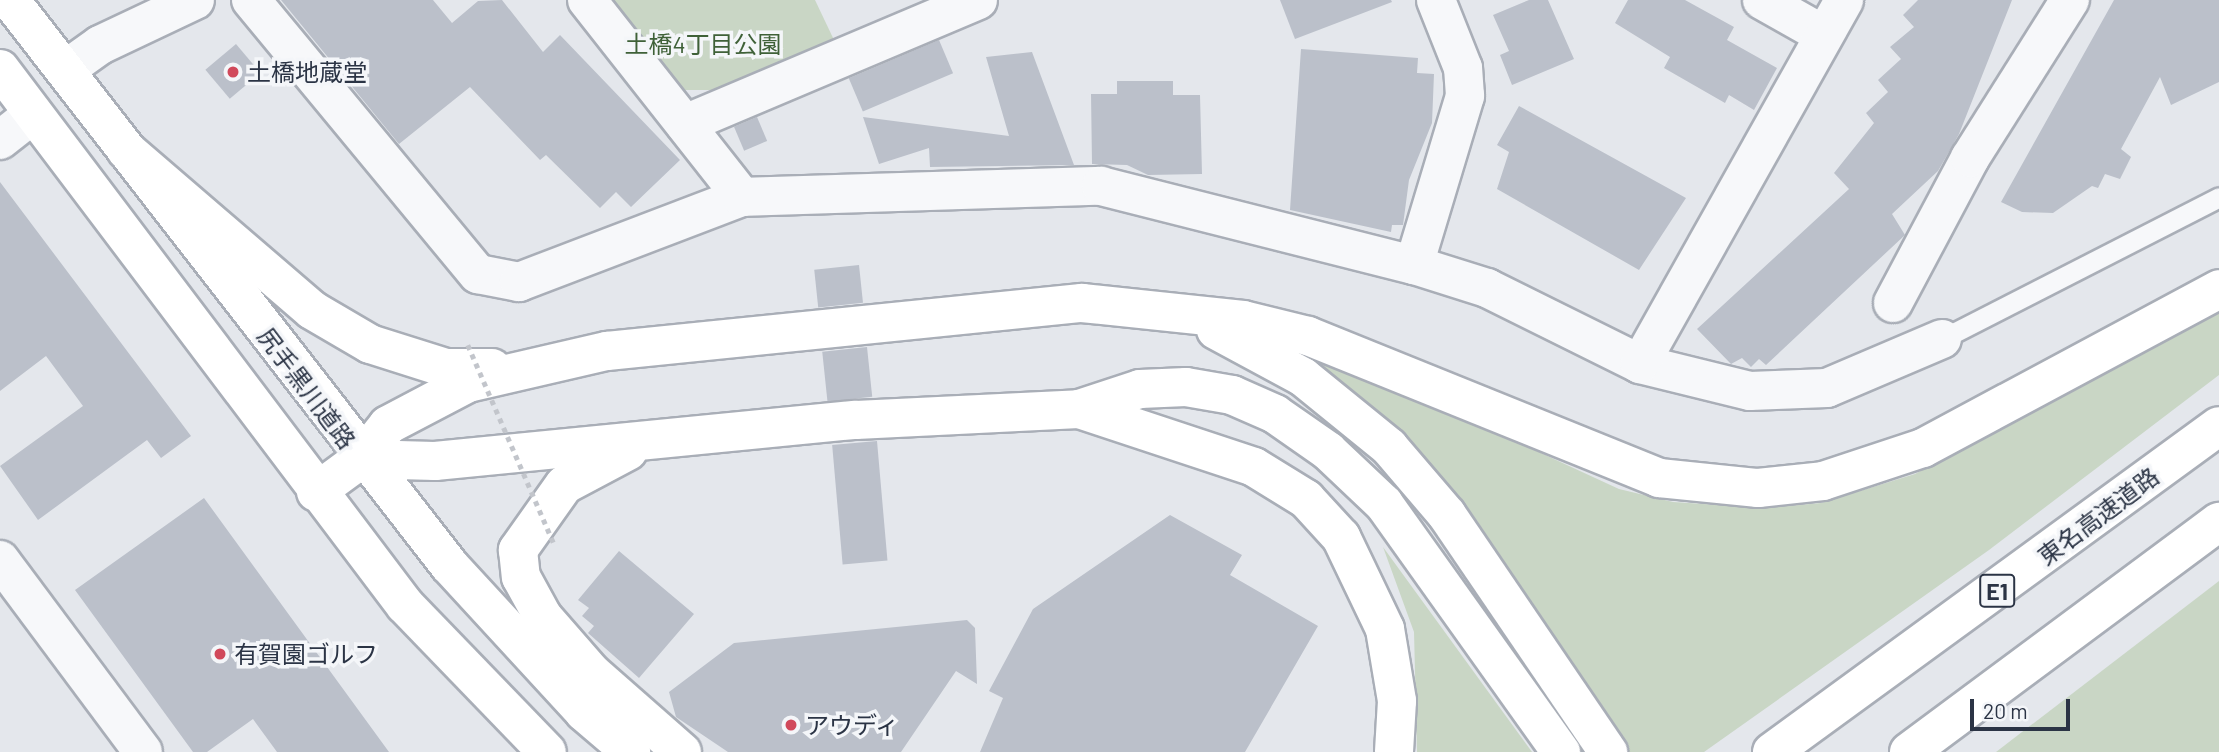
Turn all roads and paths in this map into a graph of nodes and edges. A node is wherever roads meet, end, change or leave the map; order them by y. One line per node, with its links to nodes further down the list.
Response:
1 (10, 0): 12 (main road, 尻手黒川道路)
2 (195, 0): 12 (street)
3 (251, 0): 17 (street)
4 (587, 0): 14 (street)
5 (978, 0): 14 (street)
6 (1436, 0): 19 (street)
7 (1762, 0): 10 (street)
8 (1844, 0): 10 (street)
9 (2070, 0): 21 (street)
10 (1824, 35): 25 (street)
11 (0, 69): 13 (main road)
12 (65, 71): 16 (main road, 尻手黒川道路)
13 (33, 114): 15 (street); 31 (main road)
14 (685, 124): 17 (street)
15 (0, 139)
16 (126, 150): 26 (main road); 30 (main road, 尻手黒川道路)
17 (742, 197): 19 (street)
18 (2219, 198): 23 (lane)
19 (1414, 265): 25 (street)
20 (2219, 289): 22 (main road)
21 (1893, 303)
22 (1155, 308): 26 (main road); 41 (main road)
23 (1942, 339): 25 (street)
24 (468, 345): 33 (path, bridge)
25 (1640, 364)
26 (536, 367): 30 (main road)
27 (1079, 409): 29 (main road); 39 (main road); 40 (main road)
28 (2219, 426): 42 (main road, 東名高速道路 / E1)
29 (646, 441): 30 (main road); 38 (main road)
30 (361, 459): 31 (main road); 37 (main road, 尻手黒川道路)
31 (316, 492): 36 (main road)
32 (2219, 522): 43 (main road)
33 (555, 546)
34 (0, 560): 35 (street)
35 (143, 752)
36 (547, 752)
37 (631, 752)
38 (682, 752)
39 (1394, 752)
40 (1561, 752)
41 (1608, 752)
42 (1772, 752)
43 (1909, 752)

